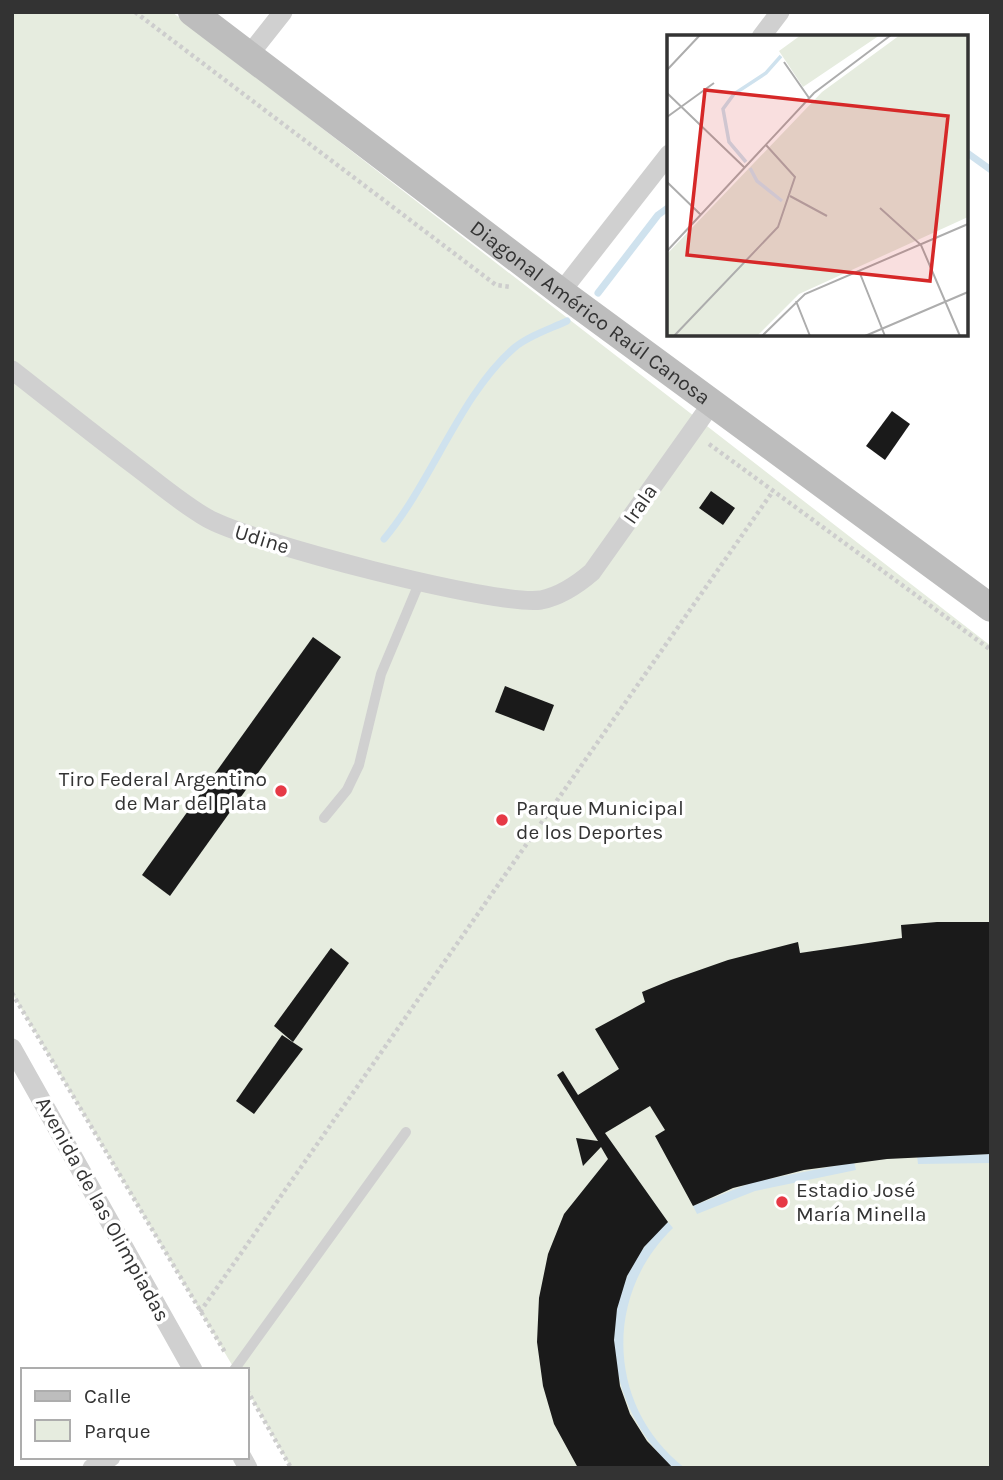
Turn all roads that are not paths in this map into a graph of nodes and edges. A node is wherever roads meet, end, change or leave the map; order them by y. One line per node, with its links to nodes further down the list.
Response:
1 (192, 12): 5 (street, Diagonal Américo Raúl Canosa)
2 (283, 12): 5 (street)
3 (780, 12): 4 (street)
4 (763, 35)
5 (249, 55): 7 (street, Diagonal Américo Raúl Canosa)
6 (667, 157): 7 (street)
7 (565, 296): 9 (street, Diagonal Américo Raúl Canosa)
8 (12, 370): 10 (street, Udine)
9 (712, 403): 11 (street, Irala); 12 (street, Diagonal Américo Raúl Canosa)
10 (420, 581): 11 (street, Udine); 13 (lane)
11 (558, 595)
12 (991, 608)
13 (324, 818)
14 (12, 1048): 16 (street, Avenida de las Olimpiadas)
15 (406, 1132): 17 (lane)
16 (192, 1368)
17 (235, 1368)
18 (108, 1459): 19 (street)
19 (92, 1468)

